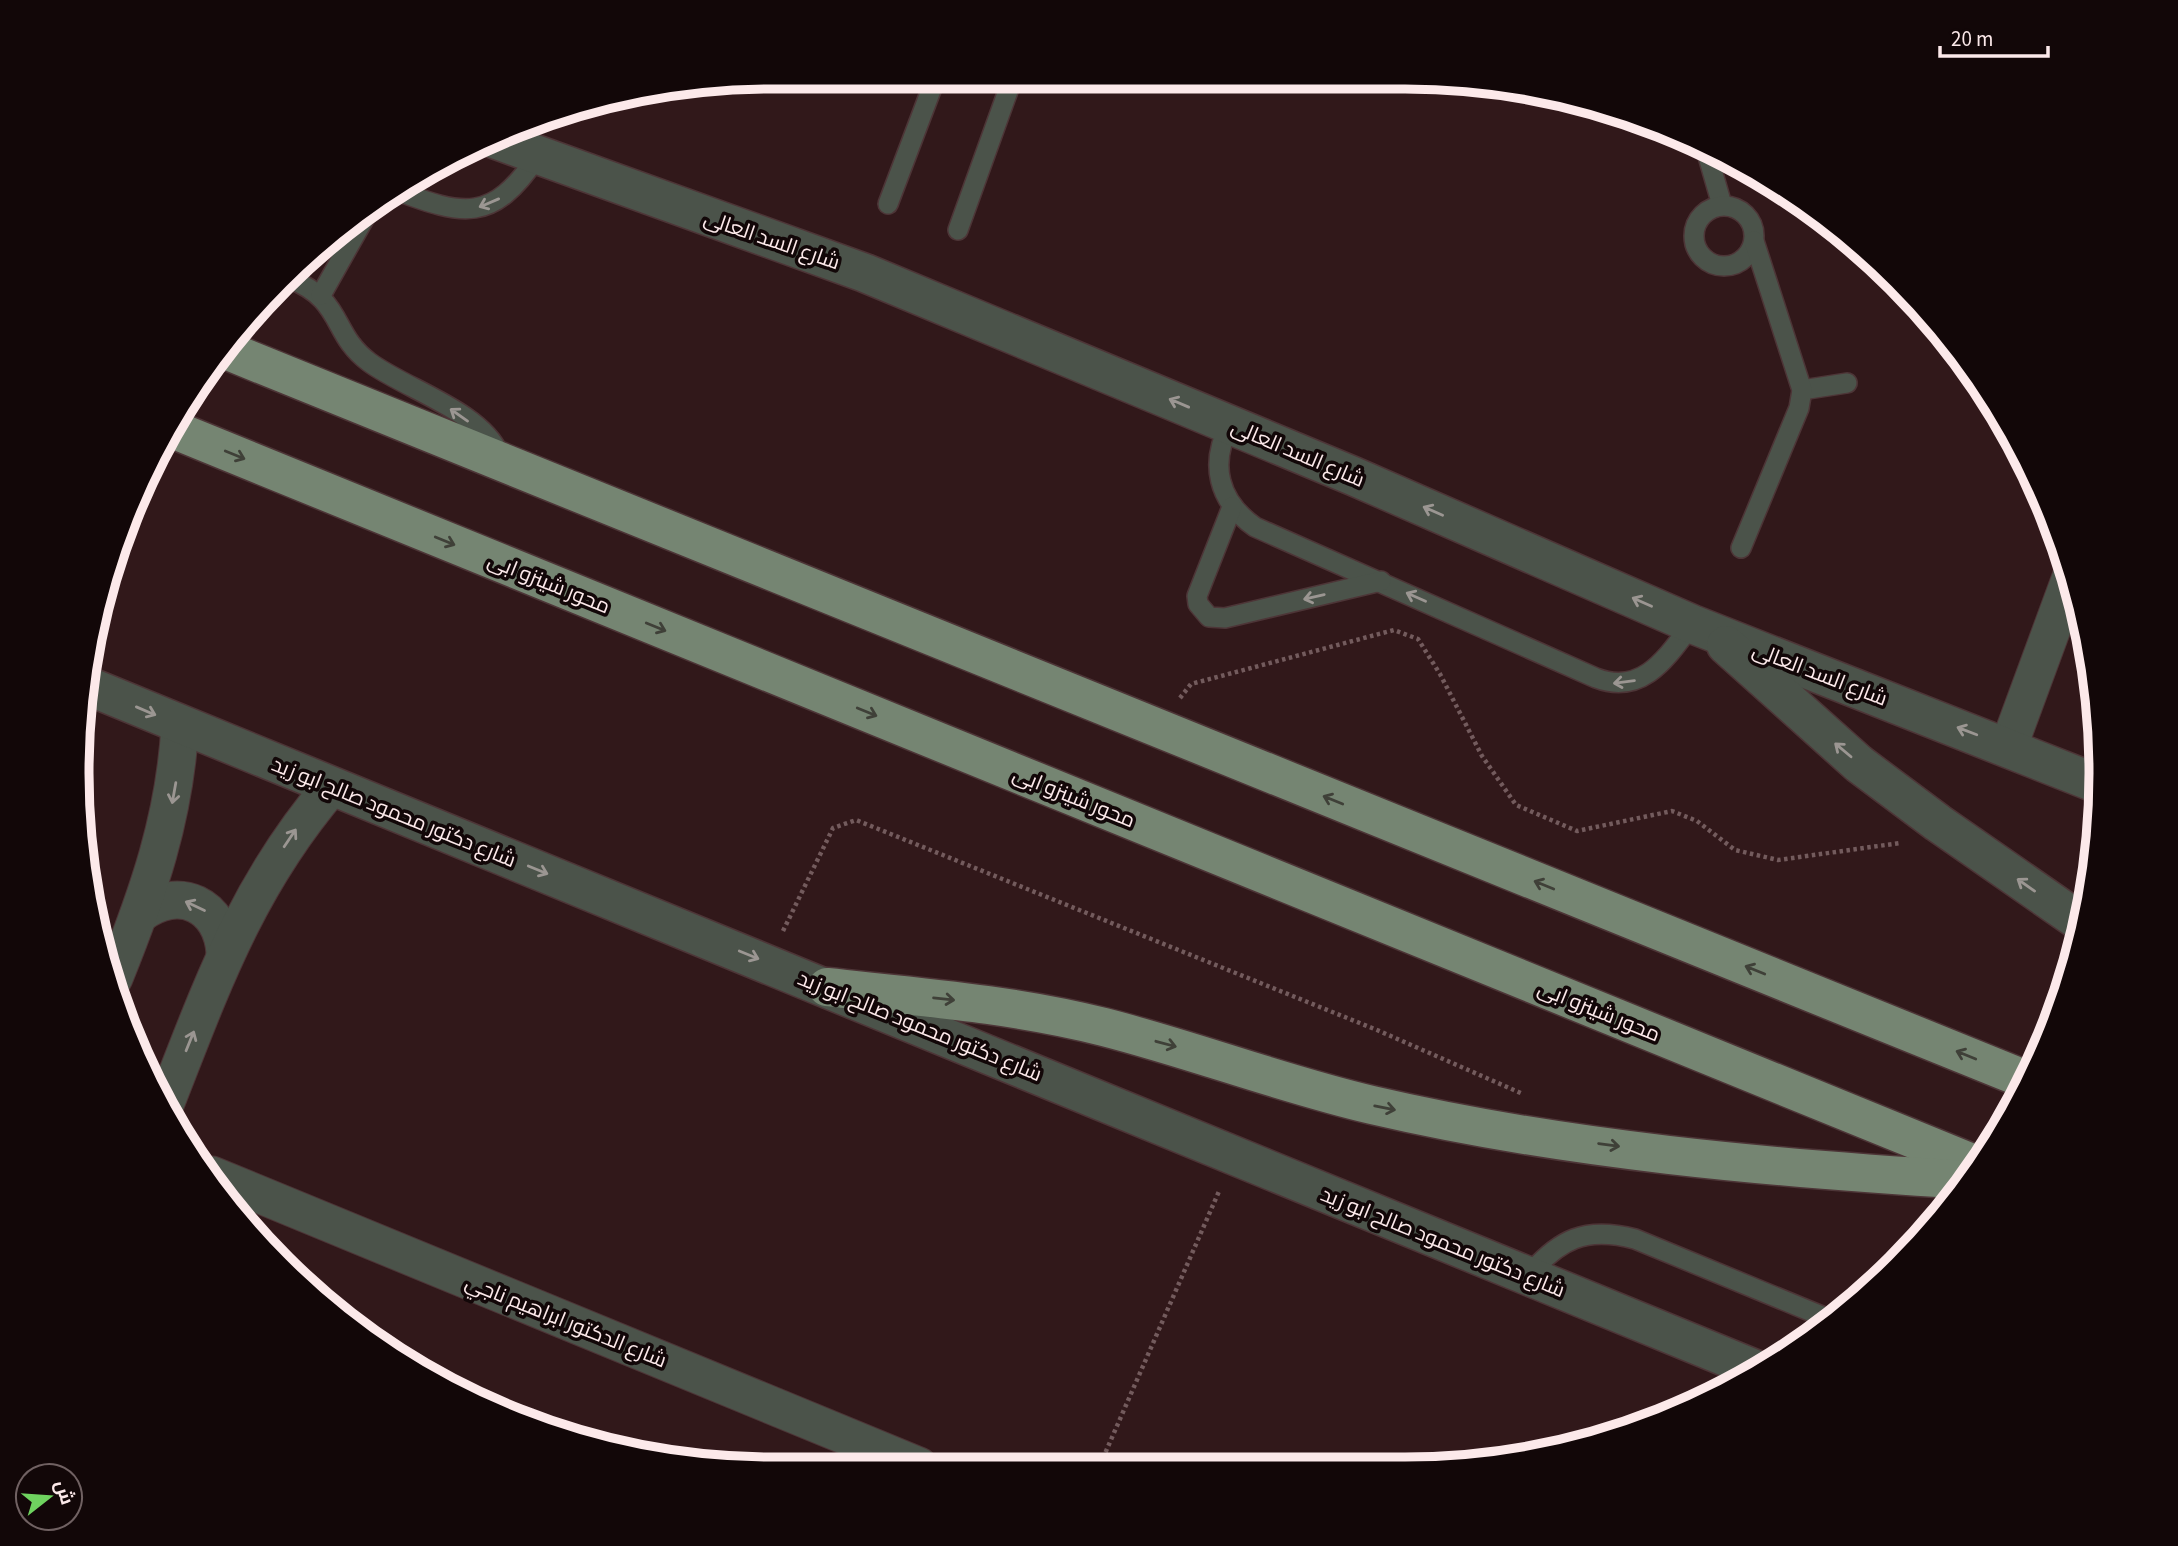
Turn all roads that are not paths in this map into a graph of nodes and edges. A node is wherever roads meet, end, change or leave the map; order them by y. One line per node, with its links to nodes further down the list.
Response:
1 (931, 89): 7 (lane)
2 (1009, 89): 9 (lane)
3 (505, 144): 4 (street, شارع السد العالى)
4 (537, 157): 6 (lane, one-way to 6); 17 (street, شارع السد العالى, one-way to 4)
5 (1709, 161): 8 (lane)
6 (408, 195)
7 (888, 204)
8 (1722, 205): 11 (lane); 11 (lane)
9 (958, 230)
10 (346, 240): 13 (lane)
11 (1754, 241): 16 (lane)
12 (297, 283): 13 (lane)
13 (321, 295): 19 (lane, one-way to 13)
14 (234, 353): 19 (main road)
15 (1847, 383): 16 (lane)
16 (1802, 390): 21 (lane)
17 (1230, 424): 20 (lane); 24 (street, شارع السد العالى, one-way to 17)
18 (180, 432): 37 (main road, محور شينزو ابى, one-way to 37)
19 (503, 465): 35 (main road, one-way to 19)
20 (1232, 507): 22 (lane); 22 (lane, one-way to 20)
21 (1741, 548)
22 (1381, 581): 24 (lane, one-way to 22)
23 (2065, 595): 27 (street)
24 (1702, 628): 27 (street, شارع السد العالى, one-way to 24); 31 (street, one-way to 24)
25 (95, 689): 26 (street, شارع دكتور محمود صالح ابو زيد, one-way to 26)
26 (180, 725): 29 (street, شارع دكتور محمود صالح ابو زيد); 30 (street, one-way to 30)
27 (2008, 748): 28 (street, شارع السد العالى)
28 (2089, 780)
29 (332, 786): 32 (street, one-way to 29); 34 (street, شارع دكتور محمود صالح ابو زيد, one-way to 34)
30 (140, 914): 32 (street, one-way to 30); 33 (street)
31 (2073, 917)
32 (225, 953): 36 (street, one-way to 32)
33 (118, 967)
34 (827, 987): 38 (main road, one-way to 38); 40 (street, شارع دكتور محمود صالح ابو زيد)
35 (2017, 1076)
36 (170, 1093)
37 (1967, 1162)
38 (1955, 1179)
39 (224, 1180): 43 (street, شارع الدكتور ابراهيم ناجي)
40 (1527, 1277): 41 (lane); 42 (street, شارع دكتور محمود صالح ابو زيد)
41 (1820, 1315)
42 (1746, 1365)
43 (897, 1457)

